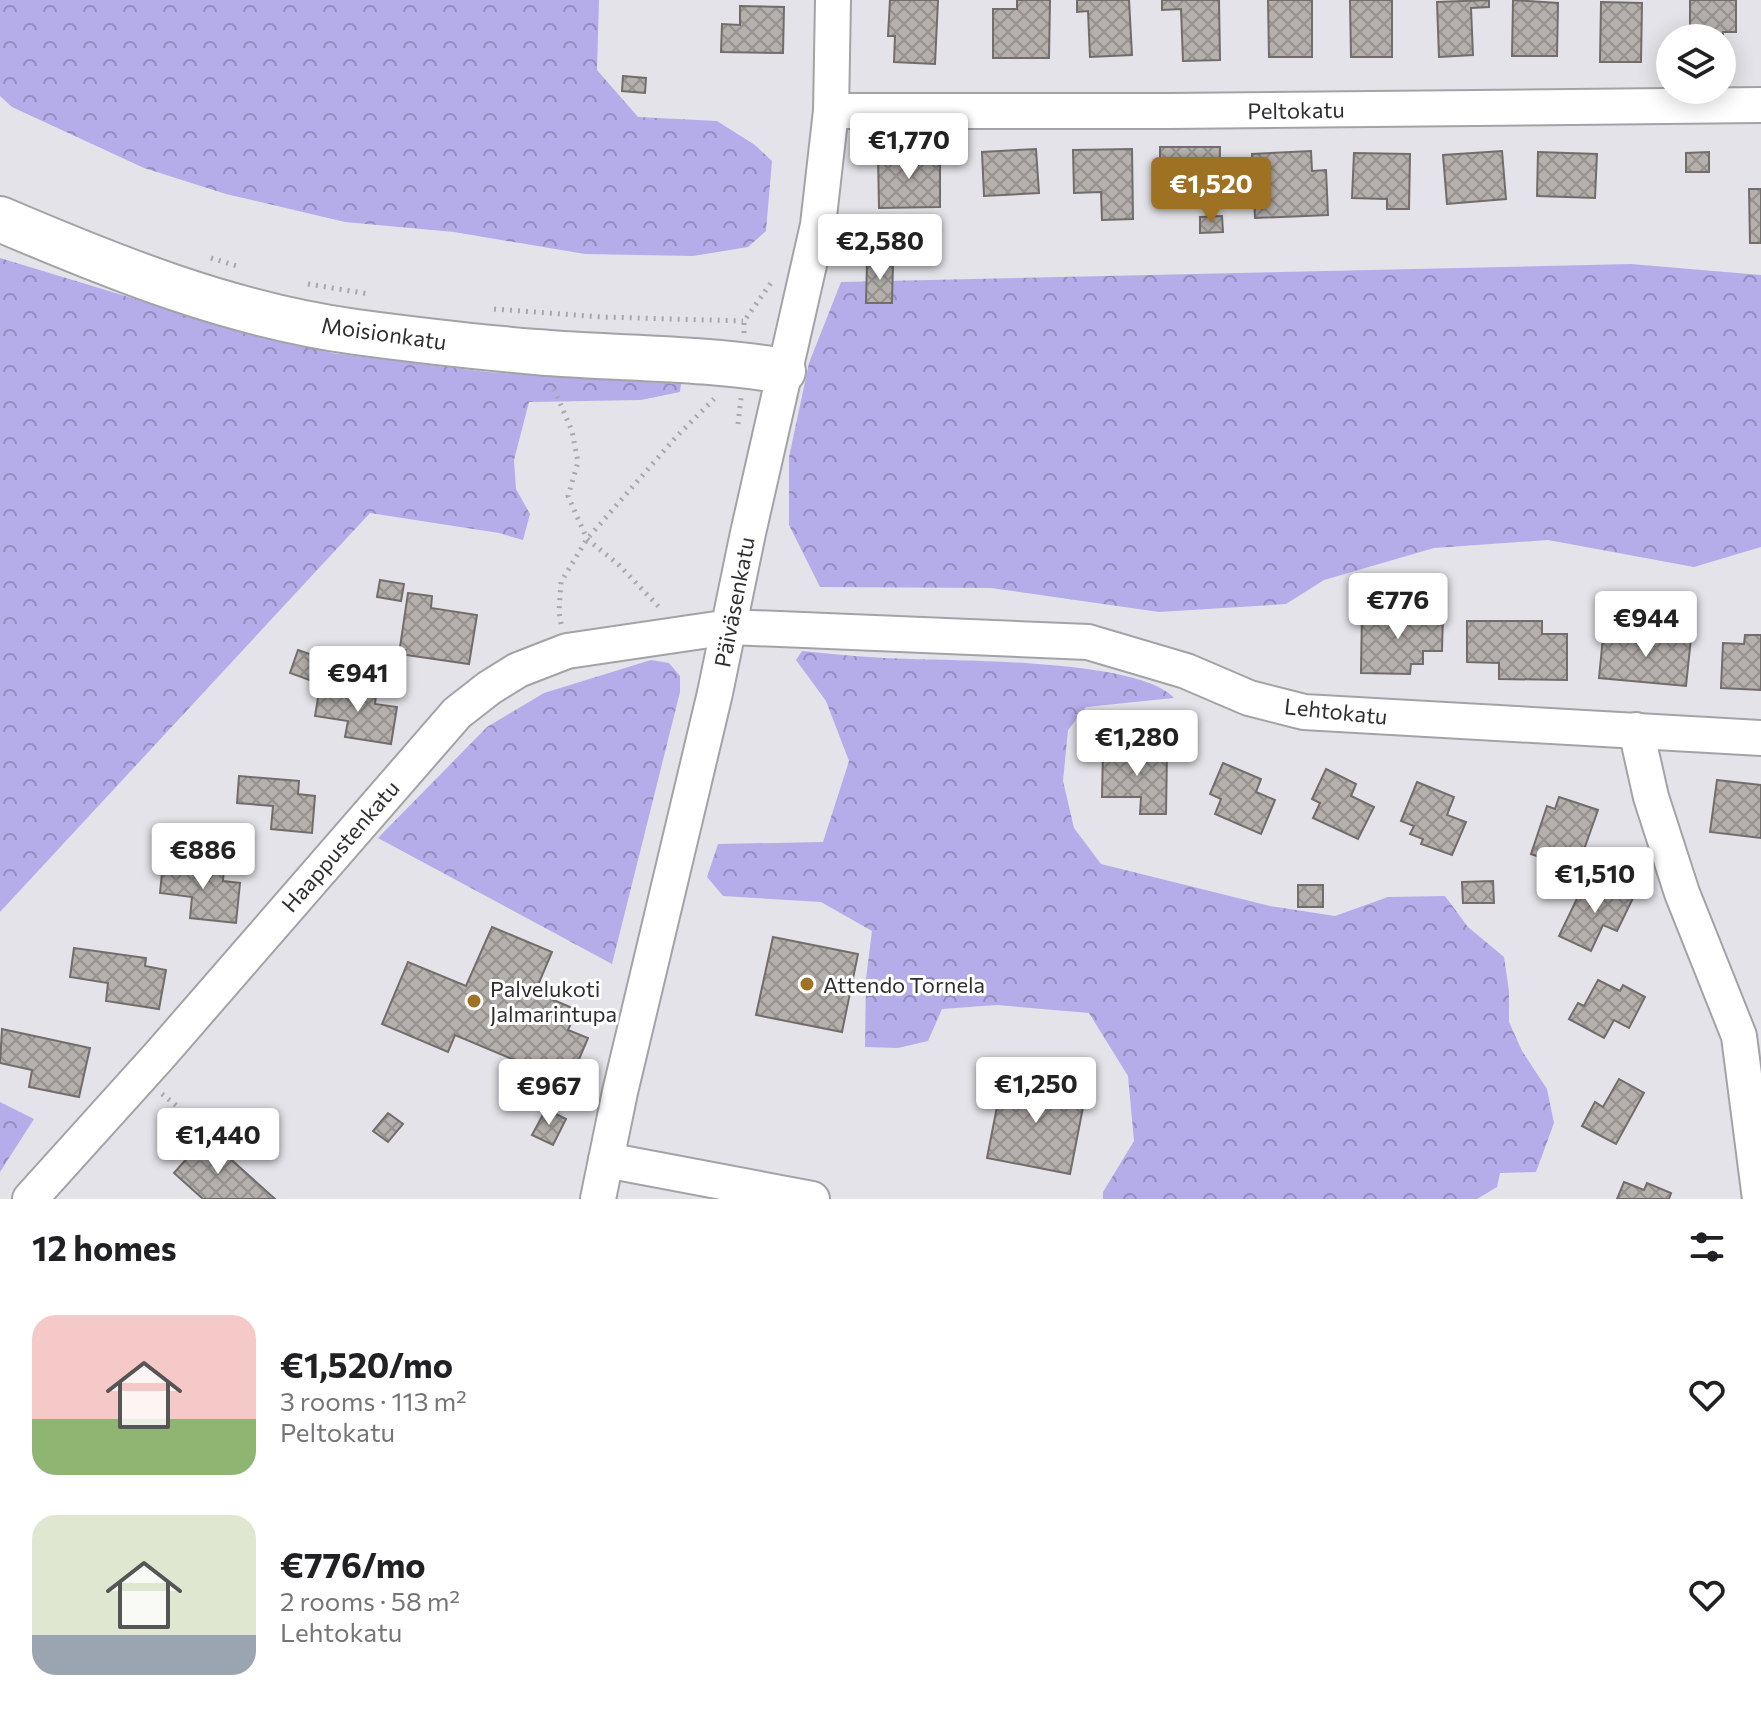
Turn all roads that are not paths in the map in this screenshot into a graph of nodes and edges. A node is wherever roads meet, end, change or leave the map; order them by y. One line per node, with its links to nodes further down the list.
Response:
1 (833, 0): 3 (street, Päiväsenkatu)
2 (1761, 105): 3 (street, Peltokatu)
3 (831, 111): 5 (street, Päiväsenkatu)
4 (0, 219): 5 (street, Moisionkatu)
5 (783, 371): 6 (street, Päiväsenkatu)
6 (730, 627): 7 (street, Lehtokatu); 9 (street, Päiväsenkatu); 10 (street, Haappustenkatu)
7 (1636, 730): 8 (street, Lehtokatu); 13 (street)
8 (1761, 738)
9 (606, 1160): 11 (street, Päiväsenkatu); 12 (street)
10 (30, 1199)
11 (598, 1199)
12 (812, 1199)
13 (1760, 1199)

